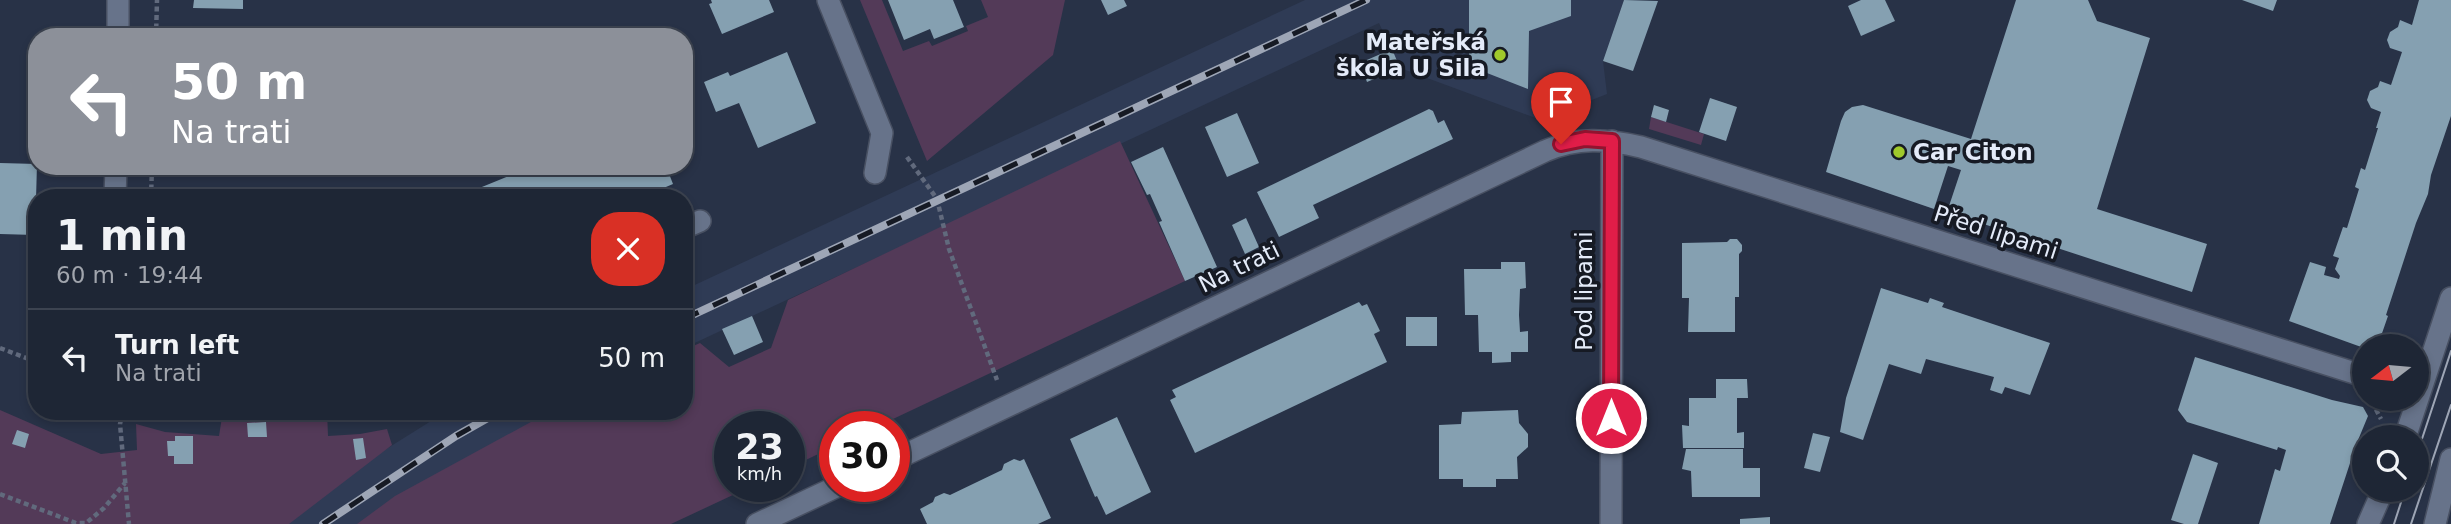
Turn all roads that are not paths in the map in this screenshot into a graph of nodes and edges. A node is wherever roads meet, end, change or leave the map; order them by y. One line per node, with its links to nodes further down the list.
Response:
1 (118, 0): 3 (street)
2 (828, 0): 5 (street)
3 (118, 28)
4 (1612, 141): 8 (street, Před lipami); 9 (street, Na trati); 14 (street, Pod lipami)
5 (875, 173)
6 (2451, 299): 7 (street)
7 (2429, 361)
8 (2352, 372)
9 (910, 452)
10 (2451, 459): 16 (street)
11 (819, 495): 13 (street)
12 (2378, 502): 15 (street)
13 (757, 524)
14 (1611, 524)
15 (2368, 524)
16 (2435, 524)

